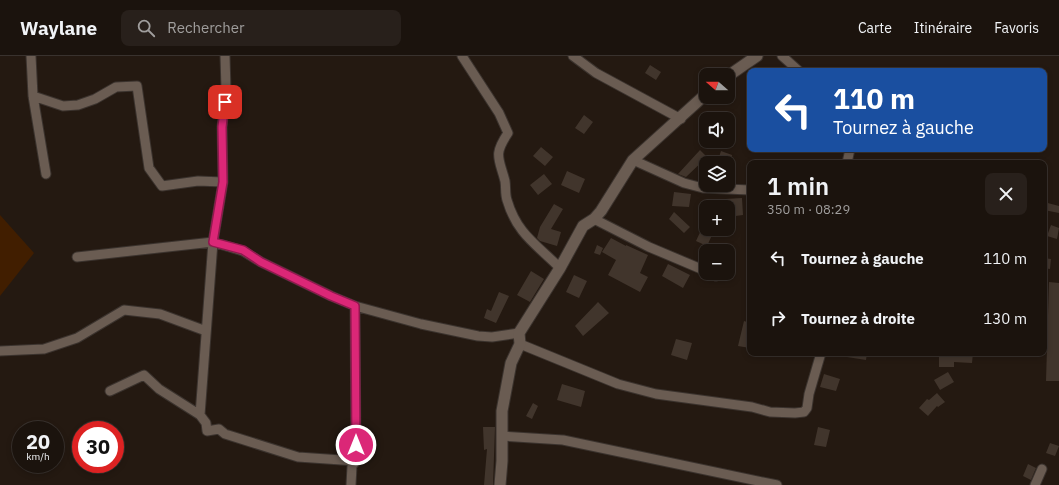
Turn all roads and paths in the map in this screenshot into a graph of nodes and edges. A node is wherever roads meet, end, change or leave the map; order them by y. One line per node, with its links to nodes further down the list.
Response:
1 (31, 56): 9 (street)
2 (225, 56): 14 (street)
3 (462, 56): 19 (street)
4 (573, 56): 11 (street)
5 (757, 56): 8 (street)
6 (782, 56): 7 (street)
7 (796, 68)
8 (735, 71)
9 (33, 96): 13 (street); 14 (street)
10 (699, 101): 11 (street)
11 (681, 119): 12 (street)
12 (633, 160): 15 (street); 16 (street)
13 (46, 174)
14 (223, 182): 17 (street)
15 (747, 190)
16 (594, 218): 19 (street); 20 (street)
17 (213, 242): 18 (street); 21 (street); 22 (street)
18 (77, 257)
19 (560, 268): 23 (street)
20 (699, 268)
21 (355, 306): 23 (street); 29 (street)
22 (206, 331): 24 (street); 27 (street)
23 (520, 338): 25 (street); 28 (street)
24 (0, 351)
25 (820, 356)
26 (110, 391): 27 (street)
27 (200, 415): 29 (street)
28 (502, 436): 32 (street); 33 (street)
29 (356, 461): 31 (street)
30 (1042, 469): 34 (street)
31 (351, 485)
32 (500, 485)
33 (776, 485)
34 (1035, 485)

